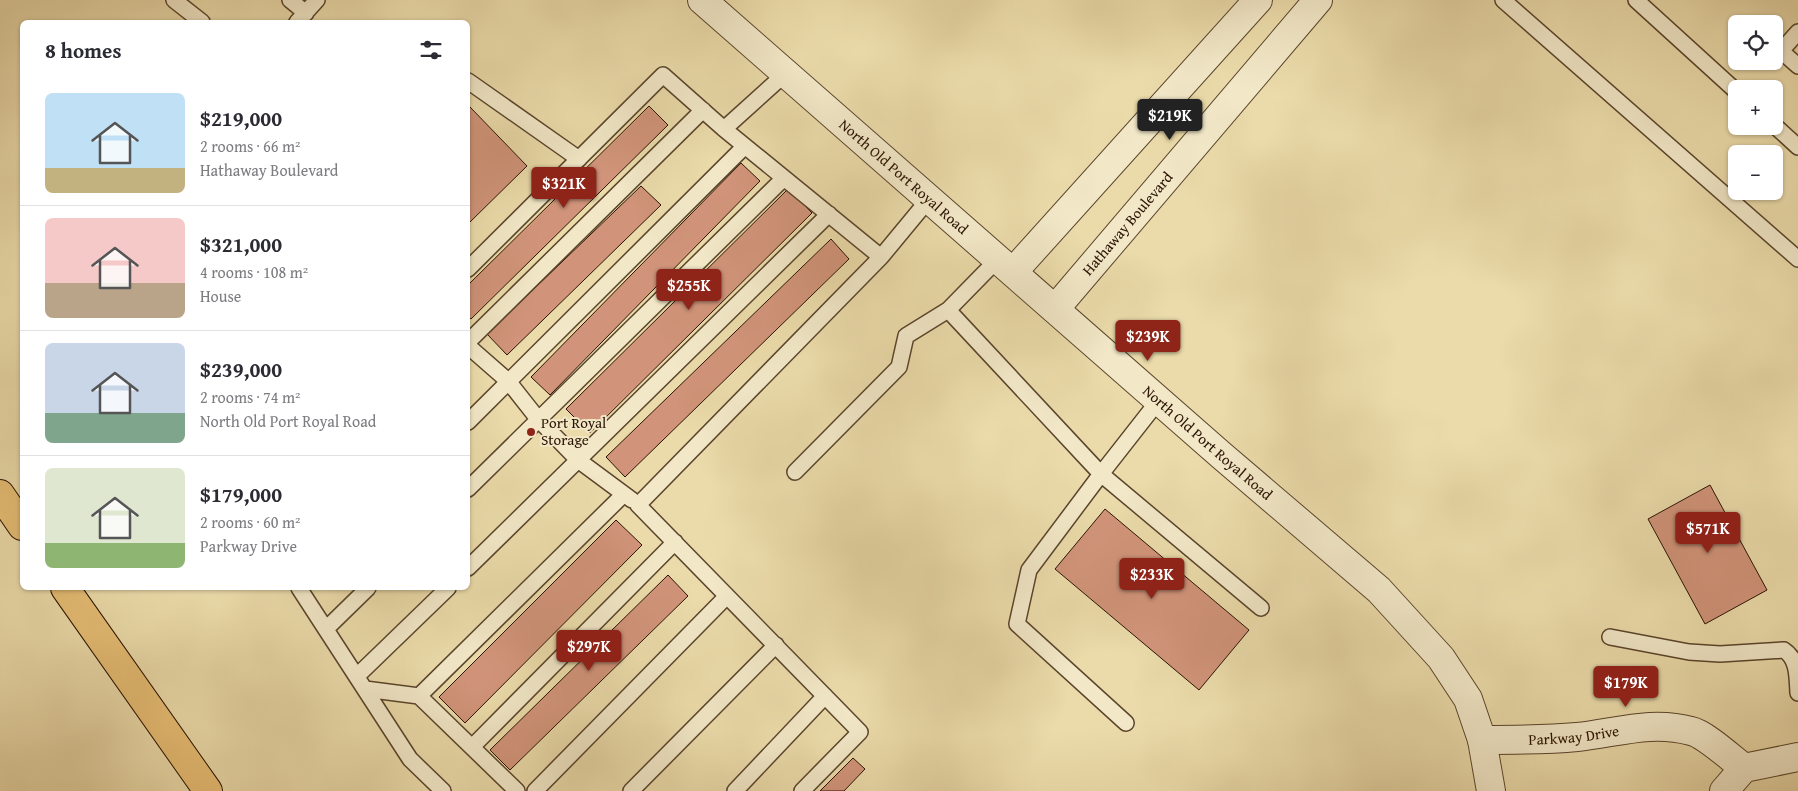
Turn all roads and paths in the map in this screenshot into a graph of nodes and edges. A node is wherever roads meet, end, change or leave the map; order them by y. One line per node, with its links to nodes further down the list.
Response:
1 (174, 0): 10 (lane)
2 (290, 0): 9 (lane)
3 (317, 0): 9 (lane)
4 (702, 0): 13 (street, North Old Port Royal Road)
5 (1258, 0): 27 (street)
6 (1318, 0): 29 (street, Hathaway Boulevard)
7 (1502, 0): 26 (lane)
8 (1636, 0): 15 (lane)
9 (301, 18)
10 (199, 20)
11 (1798, 32): 12 (lane)
12 (1798, 66)
13 (786, 73): 17 (lane); 23 (street, North Old Port Royal Road)
14 (470, 81): 21 (lane)
15 (1728, 84)
16 (703, 110): 17 (lane); 21 (lane); 31 (lane)
17 (724, 129): 19 (lane)
18 (1783, 133): 20 (lane)
19 (745, 146): 22 (lane); 33 (lane)
20 (1798, 147)
21 (579, 159): 28 (lane)
22 (784, 178): 24 (lane); 36 (lane)
23 (929, 199): 25 (lane); 27 (street, North Old Port Royal Road)
24 (829, 214): 25 (lane); 37 (lane)
25 (881, 257): 43 (lane)
26 (1798, 259)
27 (1006, 266): 29 (street, North Old Port Royal Road); 30 (lane)
28 (470, 267)
29 (1055, 309): 34 (street, North Old Port Royal Road)
30 (948, 310): 38 (lane); 39 (lane)
31 (470, 342)
32 (470, 346): 33 (lane)
33 (508, 381): 35 (lane); 36 (lane)
34 (1159, 400): 39 (lane); 61 (street, North Old Port Royal Road)
35 (470, 420)
36 (538, 420): 37 (lane); 40 (lane)
37 (578, 460): 42 (lane); 46 (lane)
38 (795, 472)
39 (1101, 474): 52 (lane); 60 (lane)
40 (470, 487)
41 (0, 494): 44 (highway)
42 (624, 494): 43 (lane); 58 (lane)
43 (638, 505): 45 (lane)
44 (20, 523)
45 (675, 542): 51 (lane); 62 (lane)
46 (470, 566)
47 (66, 590): 65 (highway)
48 (301, 590): 53 (lane)
49 (366, 590): 53 (lane)
50 (446, 590): 56 (lane)
51 (727, 596): 55 (lane); 68 (lane)
52 (1261, 608)
53 (326, 629): 56 (lane)
54 (1610, 637): 57 (lane)
55 (776, 646): 59 (lane); 69 (lane)
56 (361, 683): 58 (lane); 66 (lane)
57 (1798, 693)
58 (419, 696): 62 (lane)
59 (825, 696): 70 (lane); 71 (lane)
60 (1126, 723)
61 (1482, 740): 64 (street, Parkway Drive); 72 (street, North Old Port Royal Road)
62 (473, 746): 67 (lane)
63 (1798, 757): 64 (street)
64 (1744, 768): 73 (street)
65 (208, 791)
66 (443, 791)
67 (517, 791)
68 (535, 791)
69 (632, 791)
70 (734, 791)
71 (802, 791)
72 (1491, 791)
73 (1724, 791)

